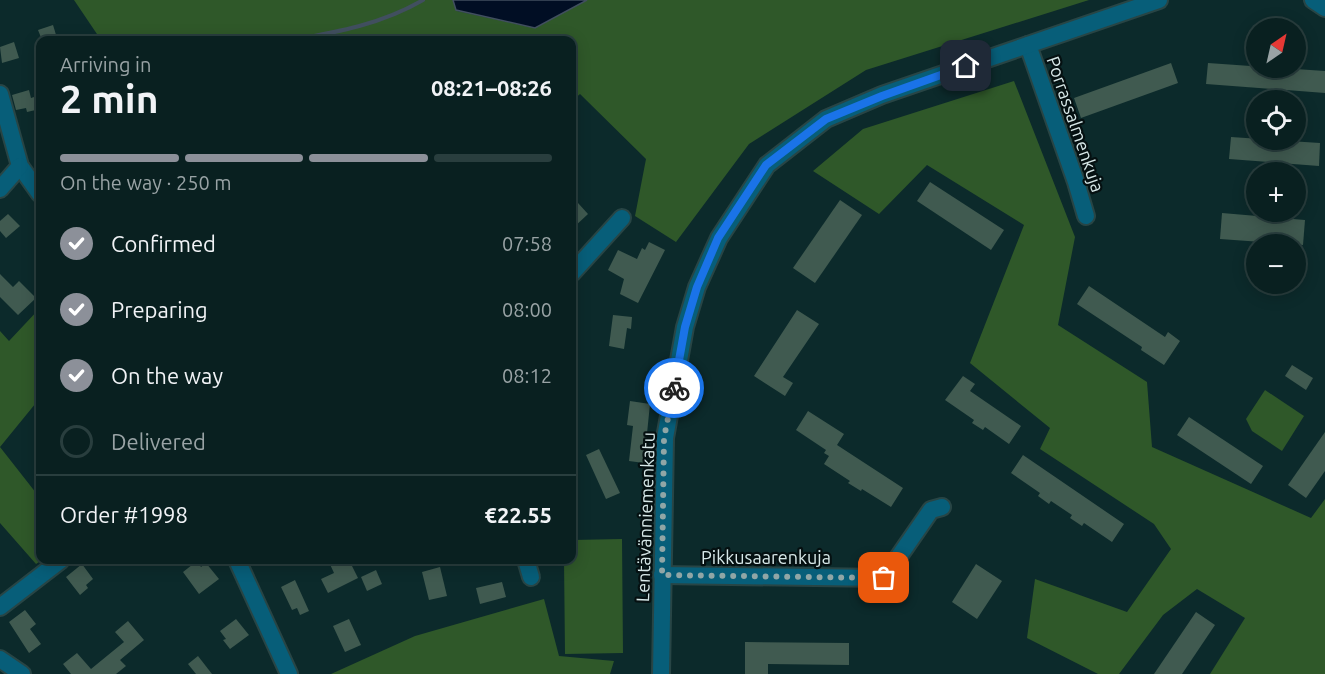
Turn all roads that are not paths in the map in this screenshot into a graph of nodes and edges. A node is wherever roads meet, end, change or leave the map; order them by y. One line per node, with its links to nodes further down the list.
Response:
1 (1159, 0): 4 (street, Lentävänniemenkatu)
2 (1313, 0): 3 (street)
3 (1325, 8)
4 (1028, 45): 9 (street, Porrassalmenkuja); 16 (street, Lentävänniemenkatu)
5 (0, 94): 6 (street)
6 (20, 166): 7 (street); 8 (street)
7 (36, 188)
8 (0, 189)
9 (1086, 216)
10 (622, 218): 11 (street)
11 (576, 269)
12 (942, 507): 16 (street, Pikkusaarenkuja)
13 (55, 564): 18 (street)
14 (239, 564): 21 (street)
15 (527, 564): 17 (street)
16 (662, 575): 22 (street, Lentävänniemenkatu)
17 (531, 578)
18 (0, 607)
19 (0, 659): 20 (street)
20 (22, 674)
21 (289, 674)
22 (661, 674)

